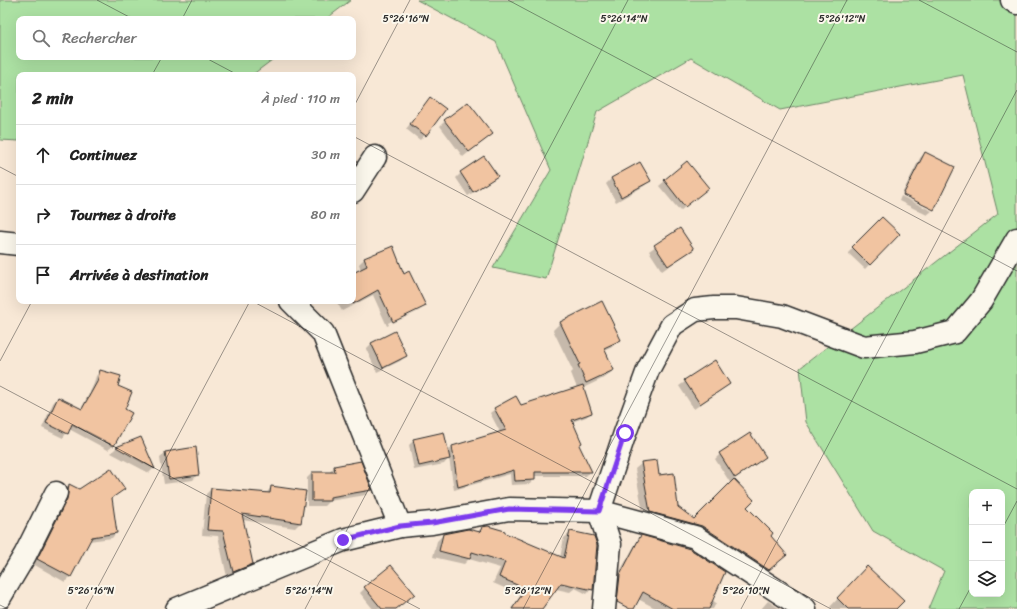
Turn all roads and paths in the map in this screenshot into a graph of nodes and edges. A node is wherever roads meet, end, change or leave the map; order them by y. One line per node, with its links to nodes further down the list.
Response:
1 (1012, 0): 2 (street)
2 (1017, 3)
3 (375, 157): 4 (street)
4 (356, 186)
5 (1017, 239): 10 (street)
6 (0, 242): 7 (street)
7 (16, 244)
8 (294, 304): 11 (street)
9 (56, 493): 12 (street)
10 (599, 511): 11 (street); 14 (street); 15 (street)
11 (400, 526): 13 (street)
12 (0, 597)
13 (177, 609)
14 (604, 609)
15 (805, 609)

